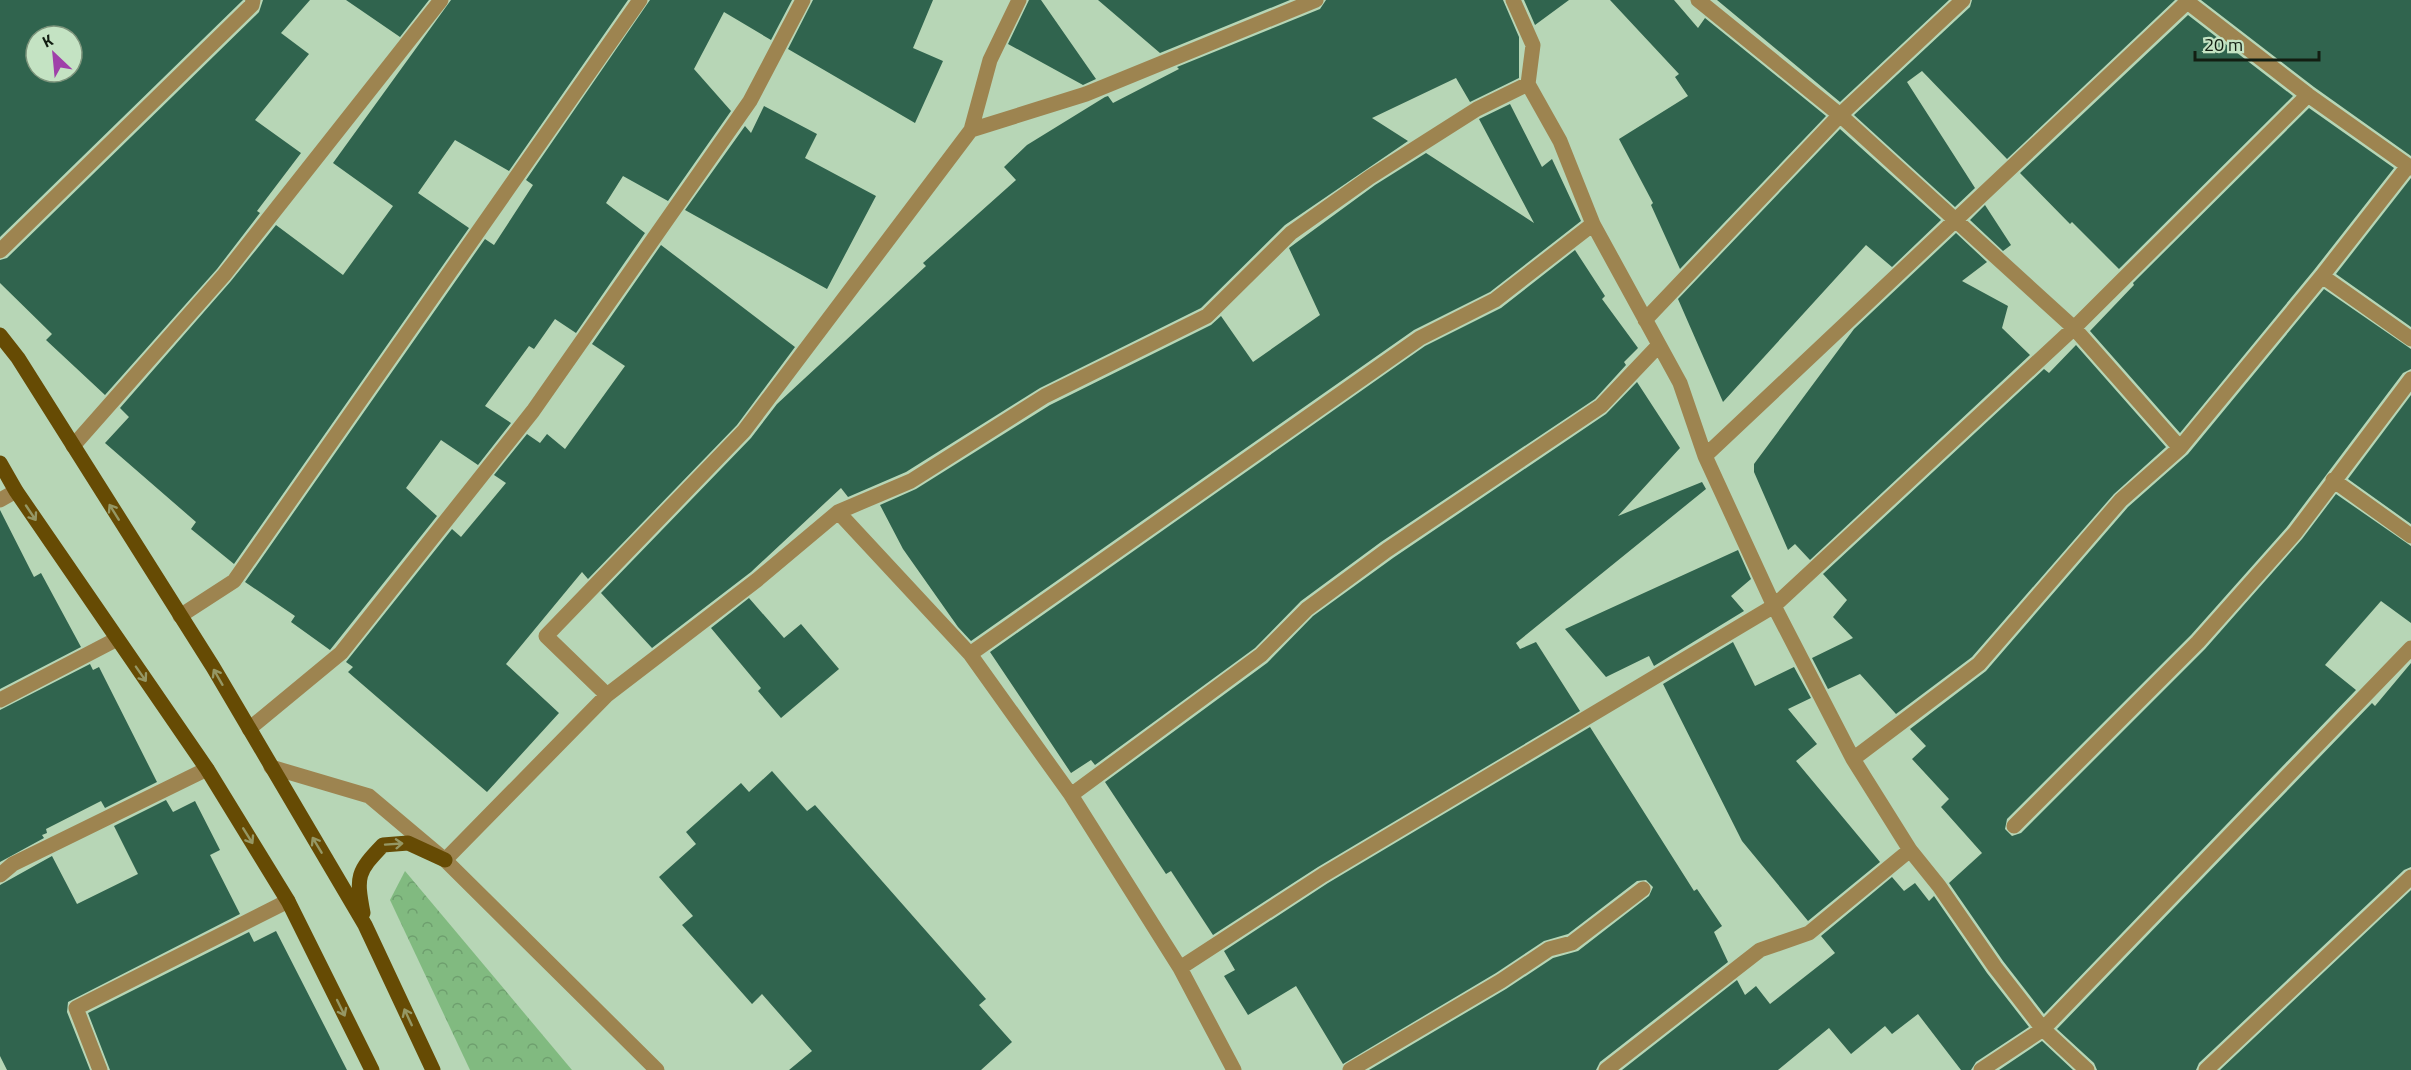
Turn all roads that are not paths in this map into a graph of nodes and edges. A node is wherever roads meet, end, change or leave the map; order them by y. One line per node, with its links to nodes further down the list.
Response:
1 (254, 0): 18 (street)
2 (441, 0): 26 (street)
3 (640, 0): 36 (street)
4 (803, 0): 42 (street)
5 (1018, 0): 14 (street)
6 (1316, 0): 14 (street)
7 (1513, 0): 11 (street)
8 (1698, 0): 13 (street)
9 (1963, 0): 13 (street)
10 (2186, 1): 12 (street); 16 (street)
11 (1528, 84): 17 (street); 33 (street)
12 (2308, 95): 15 (street); 21 (street)
13 (1840, 115): 16 (street); 20 (street)
14 (971, 130): 40 (street)
15 (2409, 167): 19 (street)
16 (1955, 220): 21 (street); 28 (street)
17 (1593, 224): 20 (street); 39 (street)
18 (0, 251)
19 (2322, 276): 23 (street); 27 (street)
20 (1645, 320): 24 (street)
21 (2074, 328): 27 (street); 35 (street)
22 (0, 335): 26 (main road)
23 (2411, 339)
24 (1659, 345): 28 (street); 46 (street)
25 (2411, 379): 30 (street)
26 (73, 446): 36 (main road, one-way to 26)
27 (2180, 448): 43 (street)
28 (1704, 456): 35 (street)
29 (0, 463): 31 (main road)
30 (2333, 480): 34 (street); 47 (street)
31 (16, 491): 32 (street); 37 (main road, one-way to 37)
32 (0, 500)
33 (838, 512): 39 (street); 40 (street)
34 (2411, 536)
35 (1774, 606): 43 (street); 55 (street)
36 (180, 616): 42 (main road, one-way to 36)
37 (117, 639): 41 (street); 45 (main road, one-way to 45)
38 (2411, 648): 56 (street)
39 (970, 654): 46 (street)
40 (607, 695): 49 (street)
41 (0, 700)
42 (249, 729): 44 (main road)
43 (1853, 759): 48 (street)
44 (272, 767): 49 (street); 54 (main road, one-way to 44)
45 (207, 769): 50 (street); 53 (main road, one-way to 53)
46 (1071, 795): 55 (street)
47 (2014, 826)
48 (1910, 850): 56 (street); 63 (street)
49 (445, 860): 54 (main road, one-way to 49); 60 (street)
50 (0, 875)
51 (2411, 877): 66 (street)
52 (1643, 889): 62 (street)
53 (288, 901): 57 (street); 58 (main road, one-way to 58)
54 (365, 925): 59 (main road, one-way to 54)
55 (1180, 968): 61 (street)
56 (2043, 1029): 64 (street); 65 (street)
57 (100, 1070)
58 (372, 1070)
59 (433, 1070)
60 (657, 1070)
61 (1234, 1070)
62 (1350, 1070)
63 (1606, 1070)
64 (1981, 1070)
65 (2086, 1070)
66 (2206, 1070)

